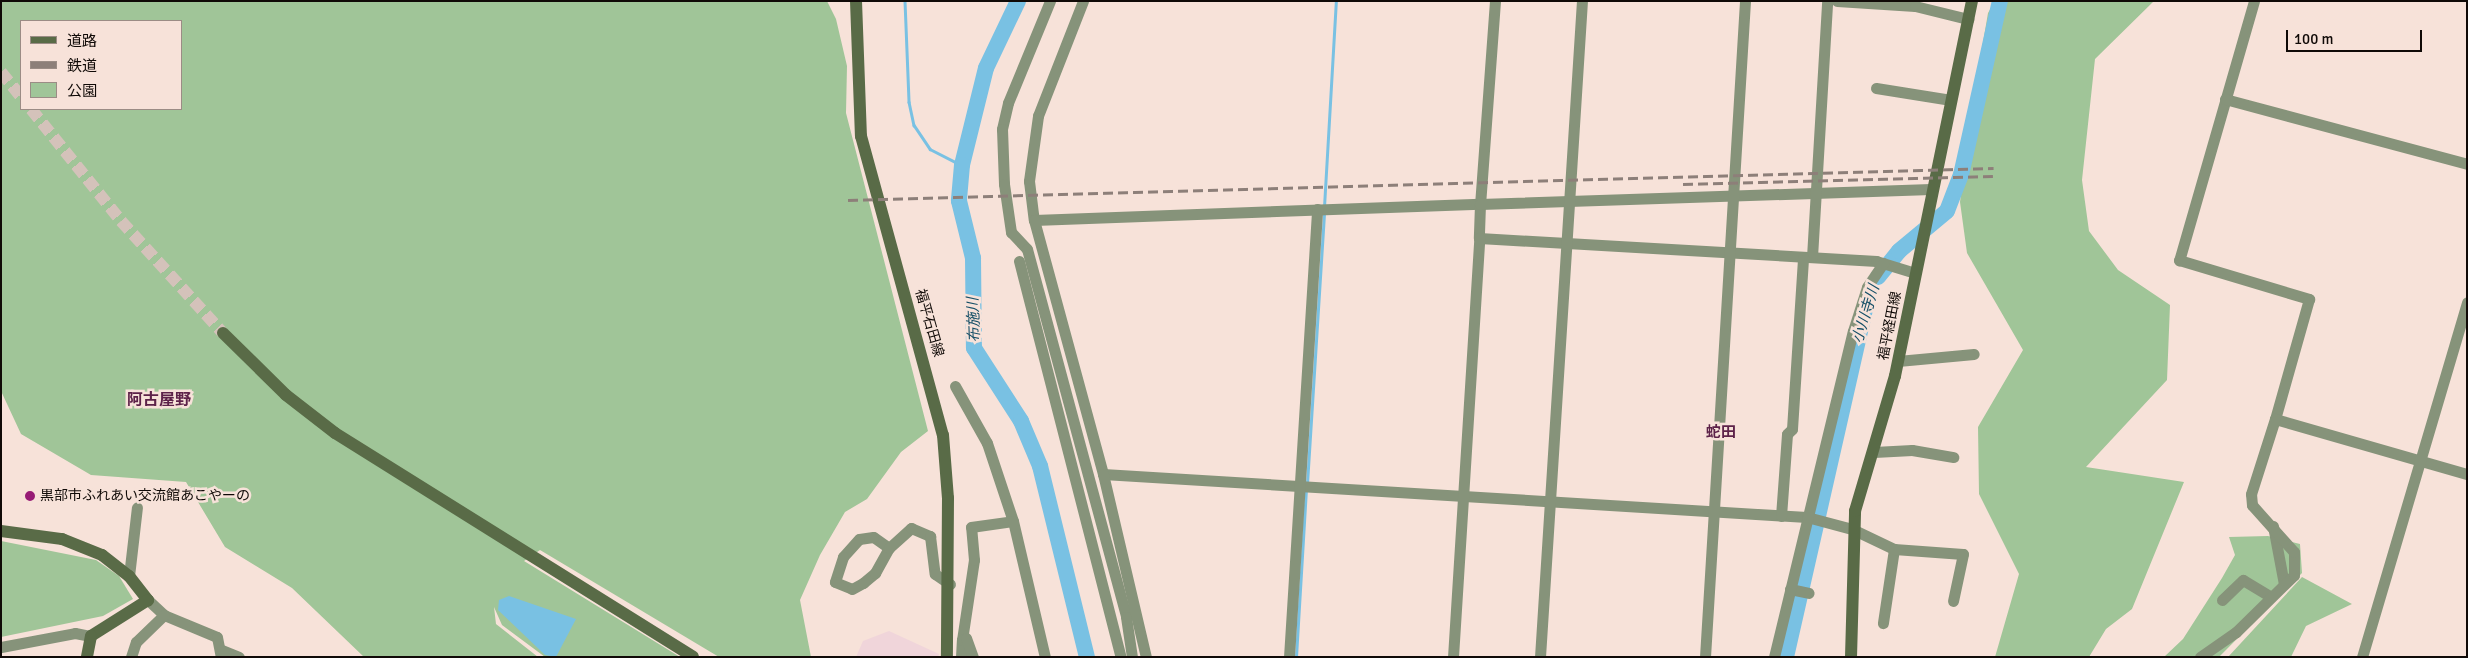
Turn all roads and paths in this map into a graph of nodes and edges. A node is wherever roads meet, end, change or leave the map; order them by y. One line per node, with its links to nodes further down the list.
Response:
1 (856, 1): 55 (main road, 福平石田線)
2 (1050, 1): 78 (street)
3 (1083, 1): 22 (street)
4 (1495, 1): 20 (street)
5 (1582, 1): 19 (street)
6 (1745, 1): 18 (street)
7 (1827, 1): 17 (street)
8 (1837, 1): 11 (street)
9 (1972, 1): 11 (main road, 福平経田線)
10 (2254, 1): 13 (street)
11 (1968, 19): 14 (main road, 福平経田線)
12 (1876, 88): 14 (street)
13 (2225, 98): 15 (street); 35 (street)
14 (1951, 100): 16 (main road, 福平経田線)
15 (2467, 164)
16 (1931, 189): 17 (street); 29 (main road, 福平経田線)
17 (1814, 192): 18 (street); 26 (street)
18 (1734, 196): 19 (street); 25 (street)
19 (1570, 199): 20 (street); 24 (street)
20 (1480, 204): 21 (street); 23 (street)
21 (1317, 209): 22 (street); 41 (street)
22 (1034, 220): 39 (street)
23 (1479, 238): 24 (street); 42 (street)
24 (1567, 242): 25 (street); 43 (street)
25 (1730, 253): 26 (street); 45 (street)
26 (1807, 257): 28 (street); 46 (street)
27 (1019, 261): 77 (street)
28 (1883, 263): 29 (street); 47 (street)
29 (1916, 268): 33 (main road, 福平経田線)
30 (2467, 302): 38 (street)
31 (223, 333): 72 (main road)
32 (1974, 354): 33 (street)
33 (1898, 361): 36 (main road, 福平経田線)
34 (955, 386): 48 (street)
35 (2275, 419): 38 (street); 49 (street)
36 (1874, 452): 37 (street); 50 (main road, 福平経田線)
37 (1953, 456)
38 (2417, 460): 40 (street); 87 (street)
39 (1103, 474): 41 (street); 79 (street)
40 (2467, 474)
41 (1299, 486): 42 (street); 80 (street)
42 (1464, 496): 43 (street); 81 (street)
43 (1549, 501): 45 (street); 82 (street)
44 (137, 506): 54 (street)
45 (1715, 513): 46 (street); 83 (street)
46 (1781, 516): 47 (street)
47 (1807, 518): 50 (street); 57 (street)
48 (1013, 521): 66 (street); 76 (street)
49 (2274, 526): 56 (street); 56 (street)
50 (1852, 529): 53 (street); 85 (main road, 福平経田線)
51 (1, 530): 54 (main road)
52 (889, 548): 52 (street); 55 (street)
53 (1894, 549): 62 (street); 64 (street)
54 (129, 576): 60 (main road)
55 (950, 584): 73 (main road, 福平石田線)
56 (2284, 584): 59 (street)
57 (1790, 589): 58 (street); 84 (street)
58 (1809, 594)
59 (2270, 596): 61 (street); 86 (street)
60 (148, 600): 63 (street); 65 (main road)
61 (2222, 600)
62 (1954, 601)
63 (164, 615): 68 (street); 70 (street)
64 (1883, 623)
65 (91, 636): 67 (street); 69 (main road)
66 (962, 640): 74 (street); 75 (street)
67 (1, 647)
68 (221, 653): 71 (street)
69 (87, 657)
70 (131, 657)
71 (239, 657)
72 (693, 657)
73 (947, 657)
74 (960, 657)
75 (973, 657)
76 (1045, 657)
77 (1121, 657)
78 (1132, 657)
79 (1146, 657)
80 (1289, 657)
81 (1453, 657)
82 (1540, 657)
83 (1705, 657)
84 (1774, 657)
85 (1851, 657)
86 (2200, 657)
87 (2362, 657)

